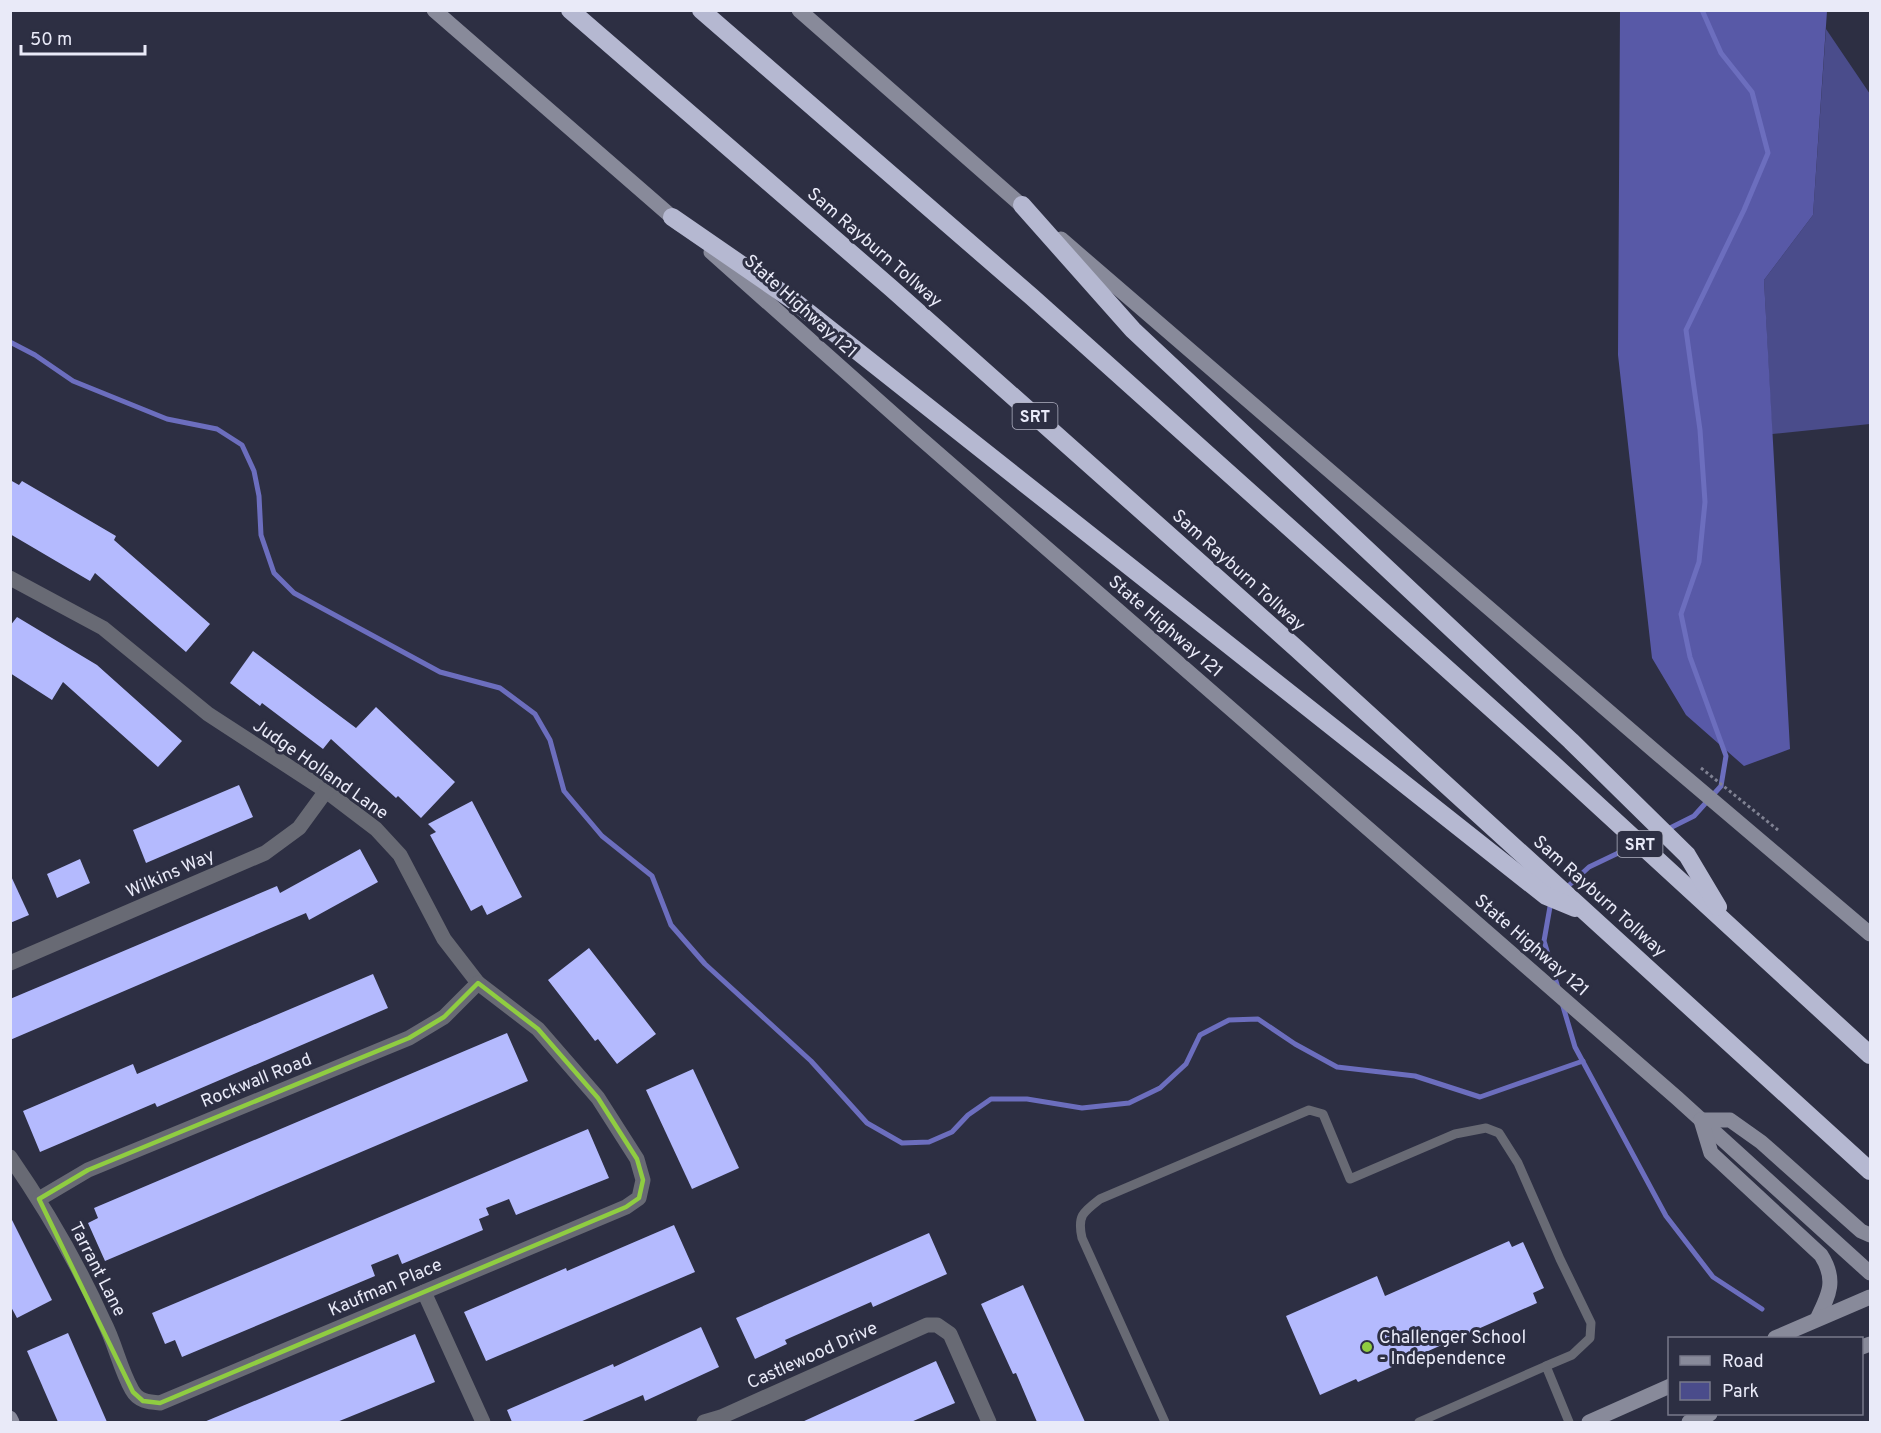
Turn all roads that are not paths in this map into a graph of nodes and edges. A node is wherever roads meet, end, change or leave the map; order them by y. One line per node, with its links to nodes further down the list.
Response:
1 (434, 10): 6 (main road, State Highway 121)
2 (570, 10): 9 (highway, Sam Rayburn Tollway / SRT)
3 (701, 10): 10 (highway, SRT)
4 (799, 10): 5 (main road)
5 (1022, 205): 10 (highway); 11 (main road)
6 (672, 218): 9 (highway); 15 (main road, State Highway 121)
7 (10, 578): 8 (street, Judge Holland Lane)
8 (326, 791): 12 (street, Wilkins Way); 13 (street, Judge Holland Lane)
9 (1590, 915): 17 (highway, Sam Rayburn Tollway / SRT)
10 (1729, 924): 14 (highway, SRT)
11 (1870, 934)
12 (10, 963)
13 (478, 983): 18 (street, Rockwall Road); 19 (street, Judge Holland Lane)
14 (1870, 1055)
15 (1701, 1120): 20 (main road); 21 (main road, State Highway 121); 24 (main road)
16 (10, 1158): 18 (street, Tarrant Lane)
17 (1870, 1171)
18 (39, 1198): 28 (street, Tarrant Lane)
19 (639, 1198): 22 (street, Kaufman Place)
20 (1870, 1235)
21 (1870, 1273)
22 (424, 1292): 28 (street, Kaufman Place); 32 (street)
23 (1870, 1296): 24 (main road)
24 (1817, 1319): 25 (main road)
25 (1777, 1337)
26 (1546, 1366): 35 (lane); 36 (lane); 37 (lane)
27 (1668, 1387): 38 (main road)
28 (143, 1401)
29 (1705, 1415): 39 (main road)
30 (10, 1418): 31 (main road)
31 (12, 1422)
32 (483, 1422)
33 (704, 1422): 34 (street, Castlewood Drive)
34 (989, 1422)
35 (1165, 1422)
36 (1419, 1422)
37 (1569, 1422)
38 (1589, 1422)
39 (1689, 1422)

